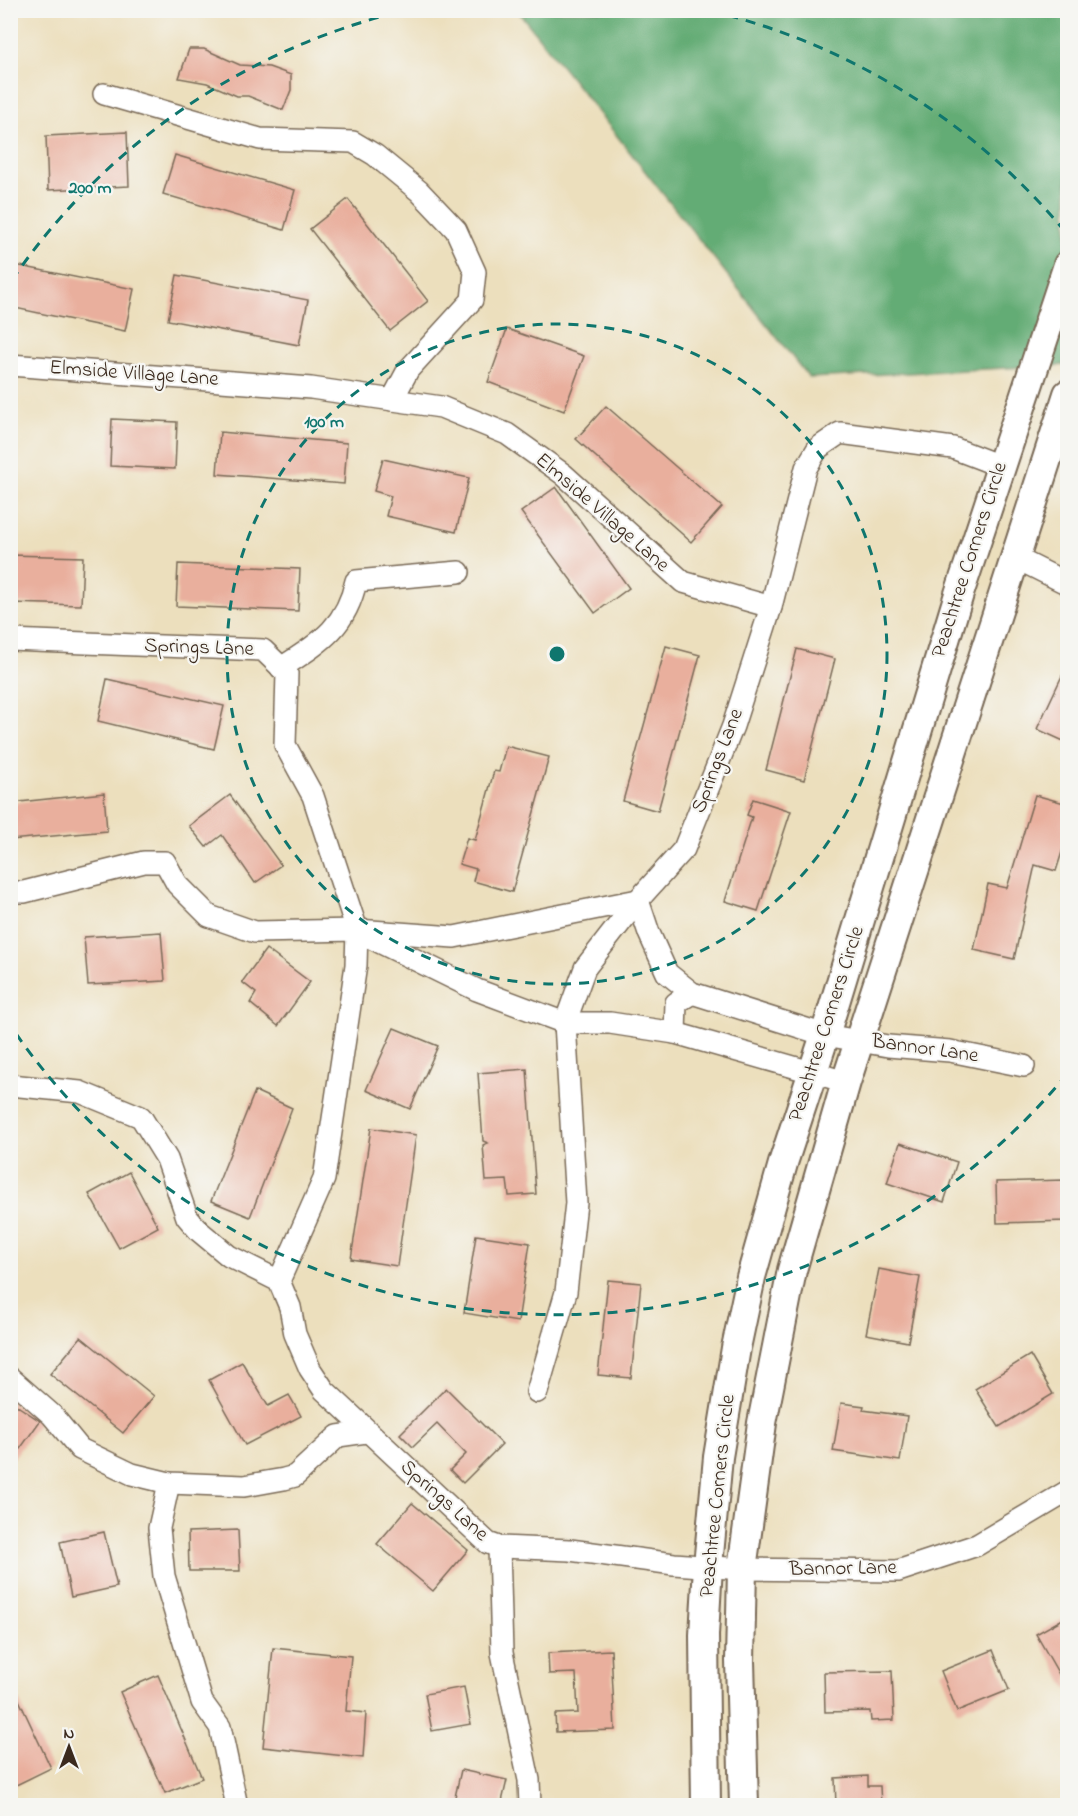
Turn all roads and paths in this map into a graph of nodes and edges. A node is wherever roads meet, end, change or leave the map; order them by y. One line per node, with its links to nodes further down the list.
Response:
1 (104, 94): 5 (street)
2 (1068, 265): 6 (street, Peachtree Corners Circle)
3 (10, 364): 5 (street, Elmside Village Lane)
4 (1068, 394): 7 (street, Peachtree Corners Circle)
5 (392, 400): 10 (street, Elmside Village Lane)
6 (1000, 466): 10 (street); 19 (street, Peachtree Corners Circle)
7 (1016, 558): 9 (street); 20 (street, Peachtree Corners Circle)
8 (459, 572): 12 (street)
9 (1068, 584)
10 (771, 608): 14 (street, Springs Lane)
11 (10, 640): 12 (street, Springs Lane)
12 (281, 668): 15 (street, Springs Lane)
13 (10, 892): 15 (street)
14 (638, 900): 15 (street); 16 (street); 17 (street, Springs Lane)
15 (357, 930): 17 (street); 25 (street, Springs Lane)
16 (692, 993): 18 (street); 19 (street)
17 (565, 1023): 18 (street); 27 (street, Springs Lane)
18 (675, 1033): 22 (street)
19 (825, 1035): 20 (street, Bannor Lane); 22 (street, Peachtree Corners Circle)
20 (860, 1039): 21 (street, Bannor Lane); 23 (street, Peachtree Corners Circle)
21 (1024, 1066)
22 (811, 1073): 23 (street); 32 (street, Peachtree Corners Circle)
23 (846, 1082): 33 (street, Peachtree Corners Circle)
24 (10, 1085): 25 (street)
25 (279, 1281): 28 (street, Springs Lane)
26 (10, 1378): 29 (street)
27 (537, 1392)
28 (366, 1432): 29 (street); 31 (street, Springs Lane)
29 (169, 1483): 34 (street)
30 (1068, 1491): 33 (street, Bannor Lane)
31 (499, 1547): 32 (street, Springs Lane); 35 (street)
32 (708, 1566): 33 (street, Bannor Lane); 36 (street, Peachtree Corners Circle)
33 (742, 1569): 37 (street, Peachtree Corners Circle)
34 (237, 1806)
35 (530, 1806)
36 (706, 1806)
37 (744, 1806)

